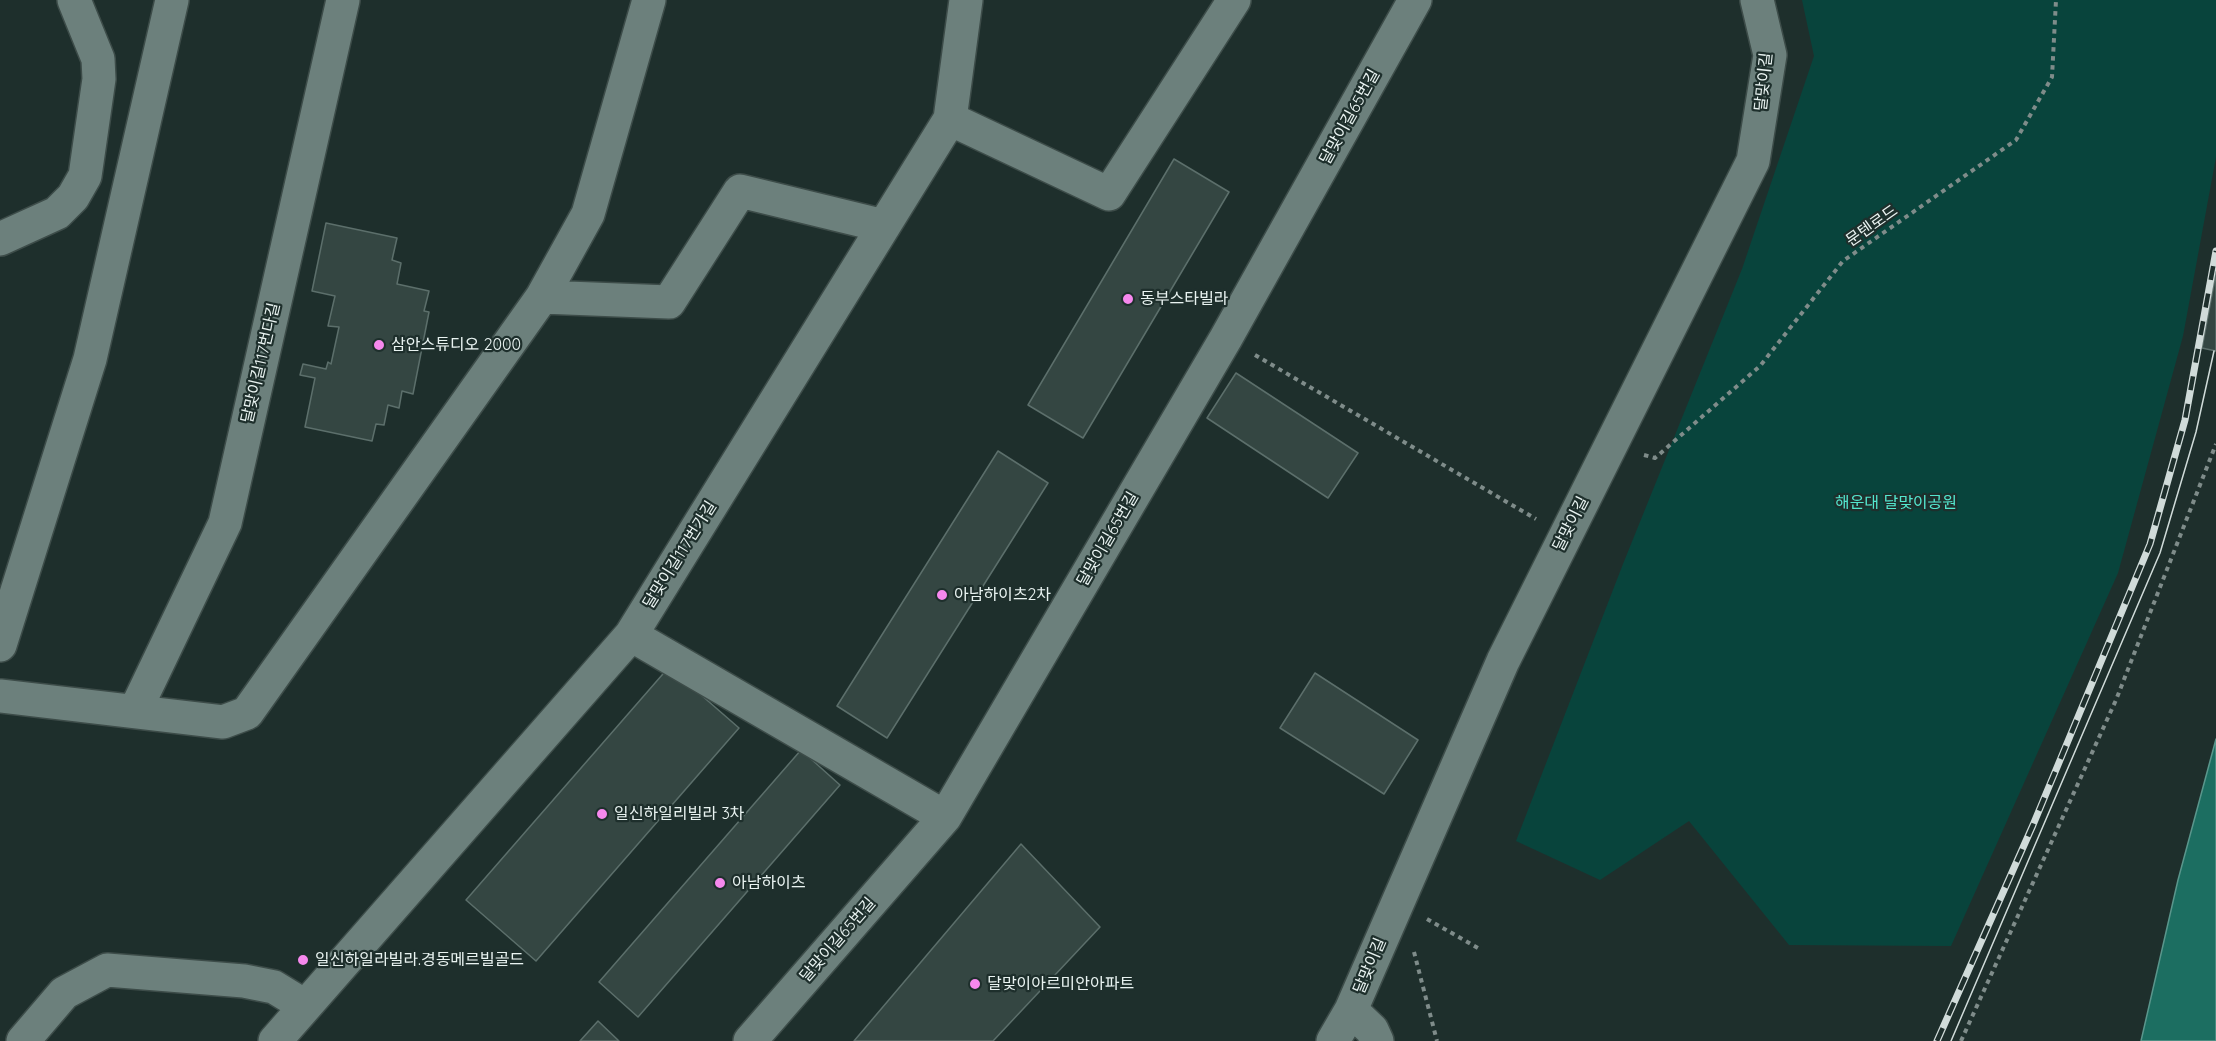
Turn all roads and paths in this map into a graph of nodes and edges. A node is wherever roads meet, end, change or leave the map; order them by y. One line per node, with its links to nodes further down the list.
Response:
1 (74, 0): 12 (street)
2 (172, 0): 19 (street)
3 (343, 0): 21 (street, 달맞이길117번다길)
4 (649, 0): 13 (street)
5 (966, 0): 10 (street, 달맞이길117번가길)
6 (1234, 0): 10 (street)
7 (1415, 0): 14 (street, 달맞이길65번길)
8 (1757, 0): 17 (street, 달맞이길)
9 (2056, 0): 16 (path, 문텐로드)
10 (950, 119): 11 (street, 달맞이길117번가길)
11 (884, 226): 13 (street); 18 (street, 달맞이길117번가길)
12 (0, 239)
13 (542, 297): 21 (street)
14 (1226, 338): 17 (path); 22 (street, 달맞이길65번길)
15 (2216, 444): 34 (path)
16 (1655, 458)
17 (1565, 536): 27 (street, 달맞이길)
18 (631, 636): 22 (street); 26 (street, 달맞이길117번가길)
19 (0, 645)
20 (0, 696): 21 (street)
21 (135, 711)
22 (945, 817): 30 (street, 달맞이길65번길)
23 (1423, 918): 25 (path)
24 (1412, 943): 33 (path)
25 (1478, 948)
26 (305, 1006): 28 (street); 29 (street, 달맞이길117번가길)
27 (1351, 1010): 31 (street, 달맞이길); 32 (street)
28 (23, 1041)
29 (275, 1041)
30 (750, 1041)
31 (1333, 1041)
32 (1377, 1041)
33 (1437, 1041)
34 (1961, 1041)

